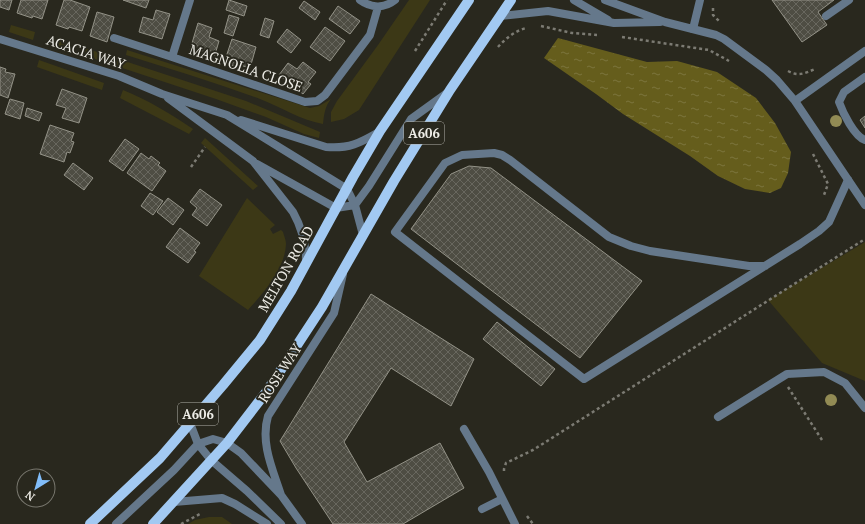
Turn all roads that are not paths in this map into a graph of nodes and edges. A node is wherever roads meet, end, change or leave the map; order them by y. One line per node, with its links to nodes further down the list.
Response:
1 (190, 0): 19 (street, MAGNOLIA CLOSE)
2 (360, 0): 10 (street)
3 (395, 0): 10 (street)
4 (469, 0): 25 (main road, MELTON ROAD / A606)
5 (511, 0): 11 (main road, A606)
6 (574, 0): 14 (street)
7 (605, 0): 13 (street)
8 (700, 0): 15 (street)
9 (849, 0): 12 (street)
10 (378, 7): 19 (street, MAGNOLIA CLOSE)
11 (500, 16): 14 (street); 21 (main road, A606)
12 (826, 16)
13 (665, 22): 14 (street); 15 (street)
14 (614, 23)
15 (692, 29): 23 (street)
16 (0, 38): 22 (street, ACACIA WAY)
17 (114, 38): 19 (street, MAGNOLIA CLOSE)
18 (865, 51): 23 (street)
19 (172, 57)
20 (865, 77): 26 (street)
21 (450, 90): 30 (street); 33 (main road, A606)
22 (162, 94): 24 (street); 27 (street)
23 (795, 101): 28 (street)
24 (226, 115): 25 (street); 29 (street)
25 (380, 131): 29 (main road, MELTON ROAD / A606)
26 (865, 140)
27 (253, 161): 32 (street); 34 (street)
28 (848, 180): 31 (street); 35 (street)
29 (346, 189): 30 (street); 32 (main road, MELTON ROAD / A606)
30 (355, 205): 32 (street); 33 (street)
31 (865, 205)
32 (336, 208): 34 (main road, MELTON ROAD / A606)
33 (363, 235): 36 (main road, A606)
34 (306, 262): 39 (main road, MELTON ROAD / A606)
35 (765, 266): 35 (street)
36 (344, 270): 41 (main road, A606); 44 (street, ROSE WAY)
37 (865, 408): 38 (street)
38 (718, 417)
39 (190, 423): 42 (street); 48 (main road, MELTON ROAD / A606)
40 (464, 429): 45 (street)
41 (226, 443): 42 (street, ROSE WAY); 43 (main road, A606); 44 (street, ROSE WAY)
42 (198, 444): 43 (street); 49 (street)
43 (211, 460): 46 (main road, A606); 52 (street)
44 (281, 495): 53 (street, ROSE WAY)
45 (502, 499): 47 (street); 54 (street)
46 (174, 502): 50 (main road, A606); 51 (street)
47 (482, 508)
48 (90, 524)
49 (116, 524)
50 (153, 524)
51 (267, 524)
52 (281, 524)
53 (302, 524)
54 (515, 524)

